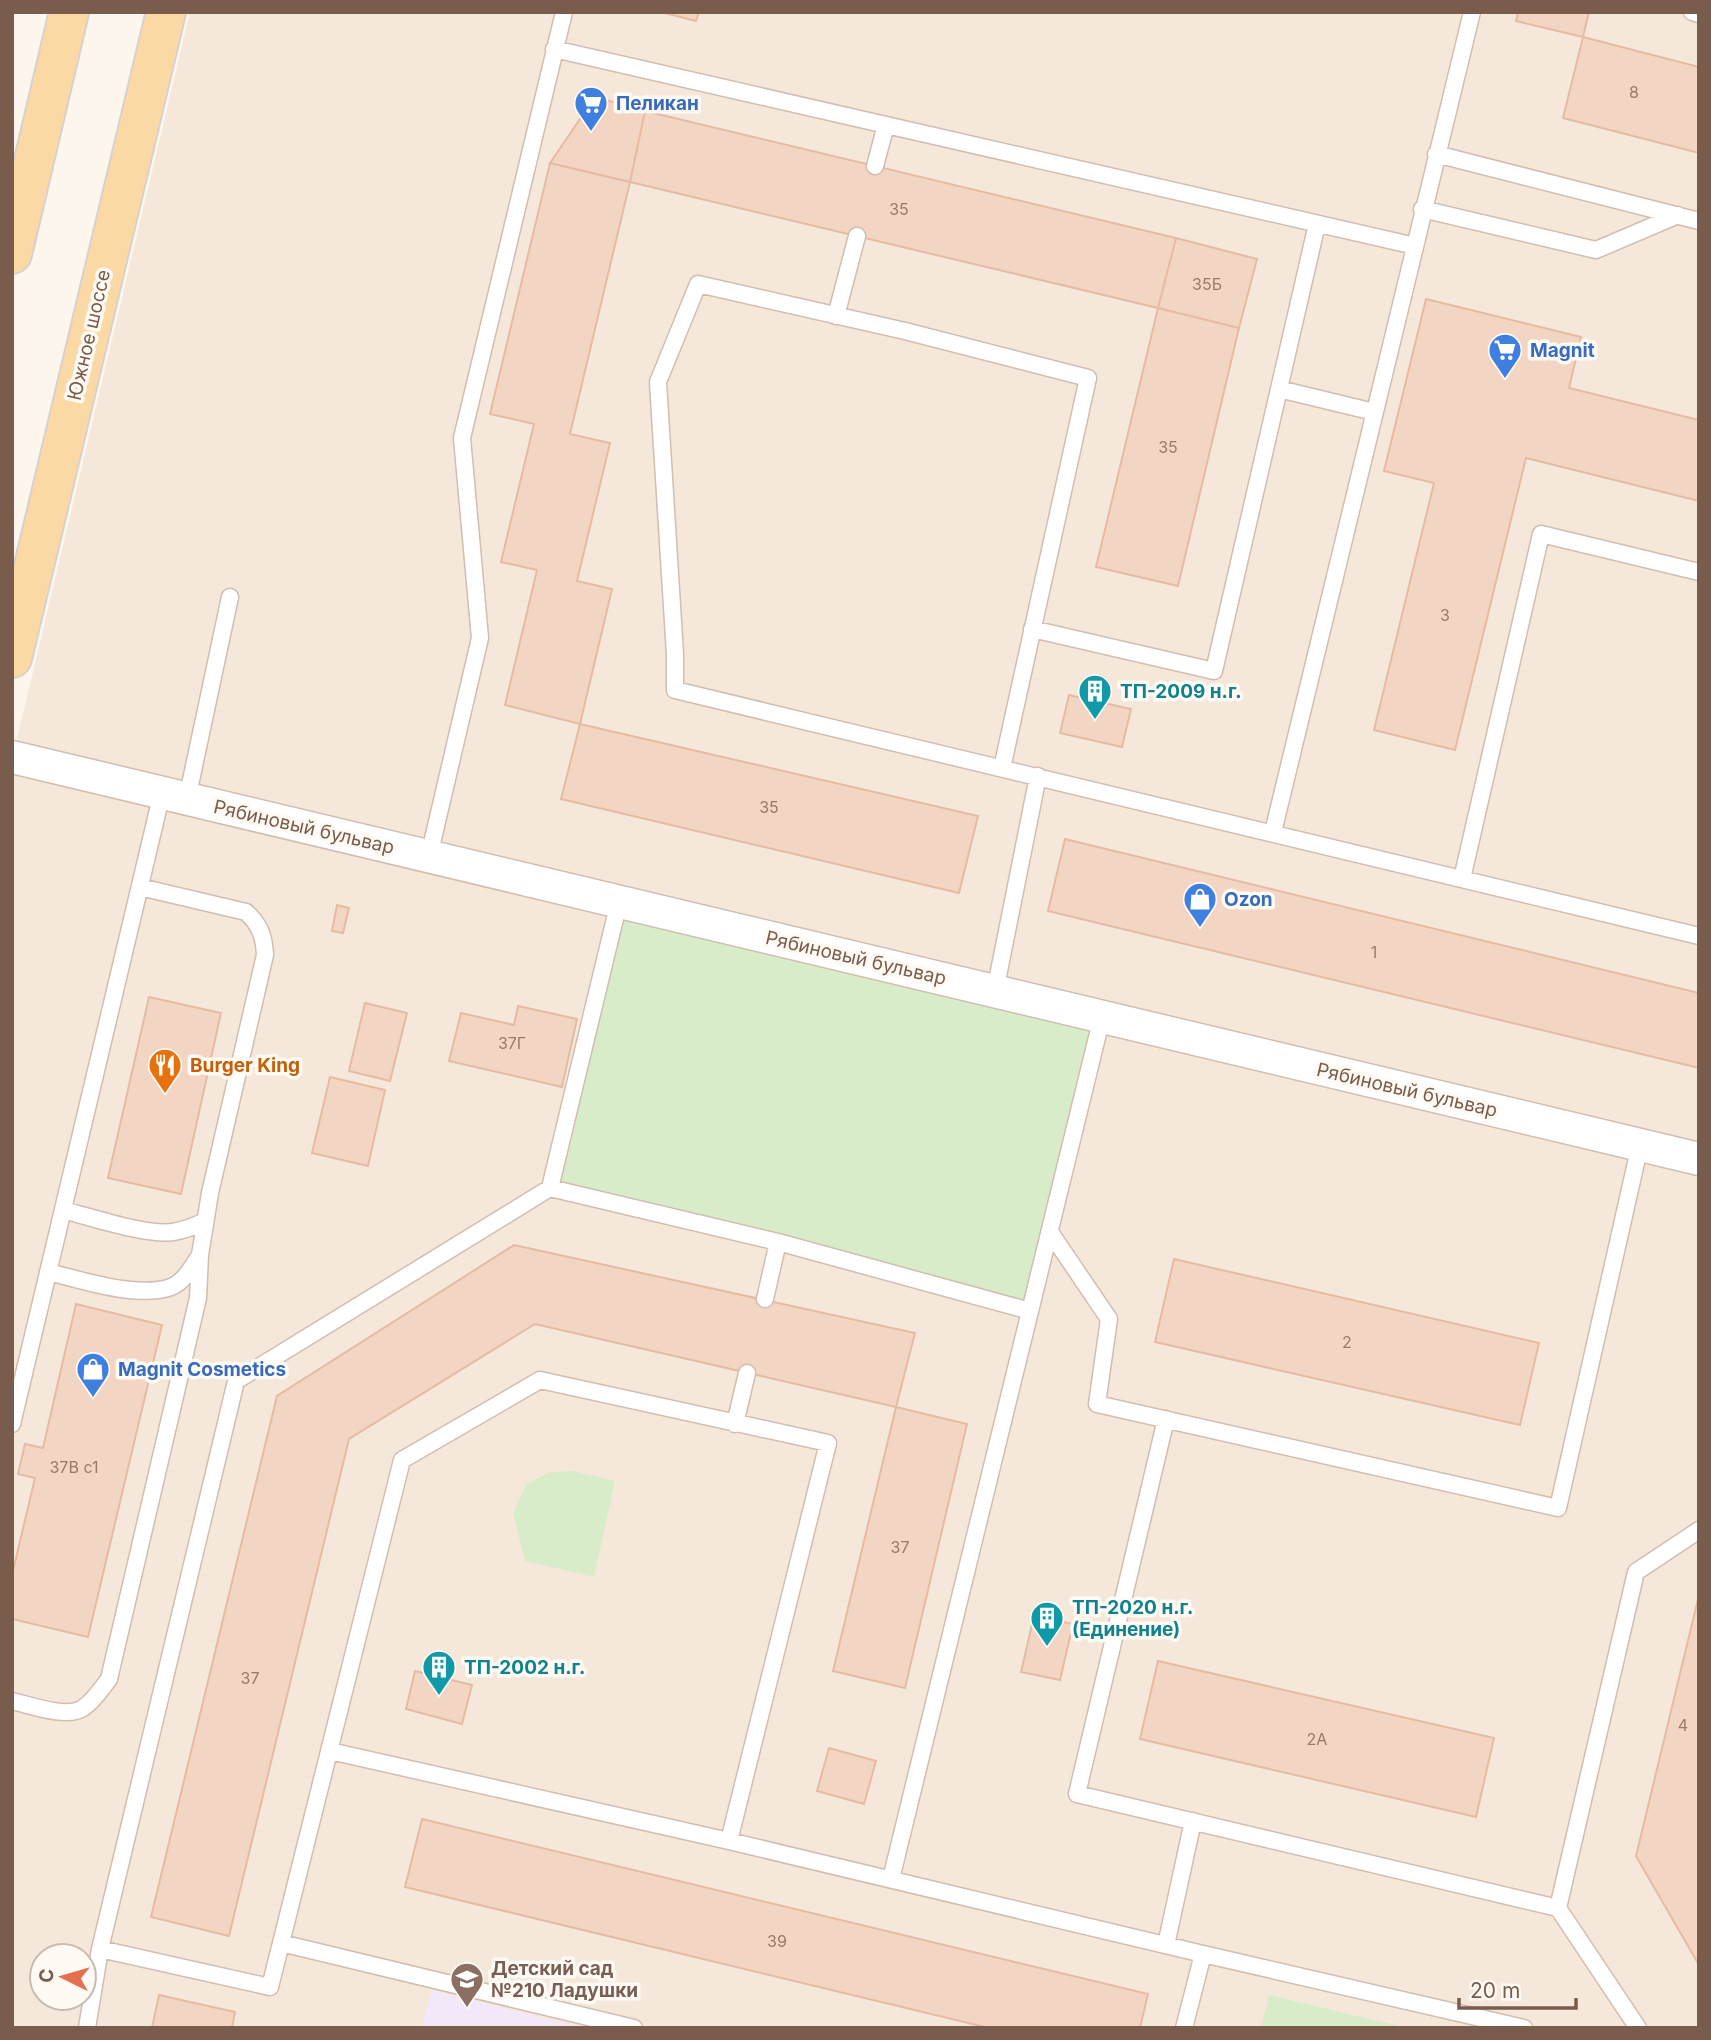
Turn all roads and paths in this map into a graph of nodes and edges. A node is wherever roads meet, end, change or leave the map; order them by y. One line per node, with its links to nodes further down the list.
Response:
1 (69, 12): 17 (main road)
2 (166, 12): 24 (main road, Южное шоссе)
3 (564, 12): 7 (lane)
4 (1472, 12): 9 (lane)
5 (1692, 12): 6 (lane)
6 (1699, 14)
7 (554, 49): 8 (lane); 30 (lane)
8 (886, 125): 10 (lane); 14 (lane)
9 (1436, 154): 11 (lane); 12 (lane)
10 (875, 166)
11 (1423, 209): 12 (lane); 16 (lane)
12 (1678, 215): 13 (lane)
13 (1699, 221)
14 (1317, 224): 16 (lane); 19 (lane)
15 (857, 236): 18 (lane)
16 (1415, 246): 20 (lane)
17 (12, 254)
18 (836, 316): 23 (lane); 26 (lane)
19 (1279, 389): 20 (lane); 23 (lane)
20 (1374, 412): 29 (lane)
21 (1699, 572): 31 (lane)
22 (230, 597): 28 (lane)
23 (1032, 629): 26 (lane)
24 (12, 658)
25 (12, 757): 28 (street, Рябиновый бульвар)
26 (1002, 768): 27 (lane)
27 (1038, 776): 29 (lane); 35 (lane)
28 (174, 796): 30 (street, Рябиновый бульвар); 32 (lane)
29 (1273, 832): 31 (lane)
30 (429, 856): 33 (street, Рябиновый бульвар)
31 (1462, 879): 34 (lane)
32 (140, 887): 40 (lane); 41 (lane)
33 (620, 902): 35 (street, Рябиновый бульвар); 39 (lane)
34 (1699, 936)
35 (995, 991): 36 (street, Рябиновый бульвар)
36 (1102, 1017): 37 (street, Рябиновый бульвар); 42 (lane)
37 (1640, 1145): 38 (street, Рябиновый бульвар); 49 (lane)
38 (1699, 1159)
39 (550, 1188): 43 (lane); 61 (lane)
40 (63, 1210): 41 (lane); 45 (lane)
41 (205, 1221): 44 (lane)
42 (1050, 1232): 47 (lane); 49 (lane)
43 (778, 1242): 46 (lane); 47 (lane)
44 (200, 1255): 45 (lane); 53 (lane)
45 (48, 1272): 51 (lane)
46 (765, 1299)
47 (1030, 1311): 57 (lane)
48 (747, 1373): 50 (lane)
49 (1166, 1419): 55 (lane)
50 (735, 1423): 54 (lane); 56 (lane)
51 (12, 1424)
52 (1699, 1530): 58 (lane)
53 (12, 1701)
54 (330, 1751): 56 (lane); 59 (lane)
55 (1193, 1821): 58 (lane); 60 (lane)
56 (729, 1840): 57 (lane)
57 (891, 1879): 60 (lane)
58 (1558, 1908): 67 (lane)
59 (281, 1943): 61 (lane); 64 (lane)
60 (1166, 1945): 62 (lane)
61 (100, 1950): 63 (lane)
62 (1203, 1954): 65 (lane); 66 (lane)
63 (87, 2028)
64 (634, 2028)
65 (1184, 2028)
66 (1524, 2028)
67 (1638, 2028)

